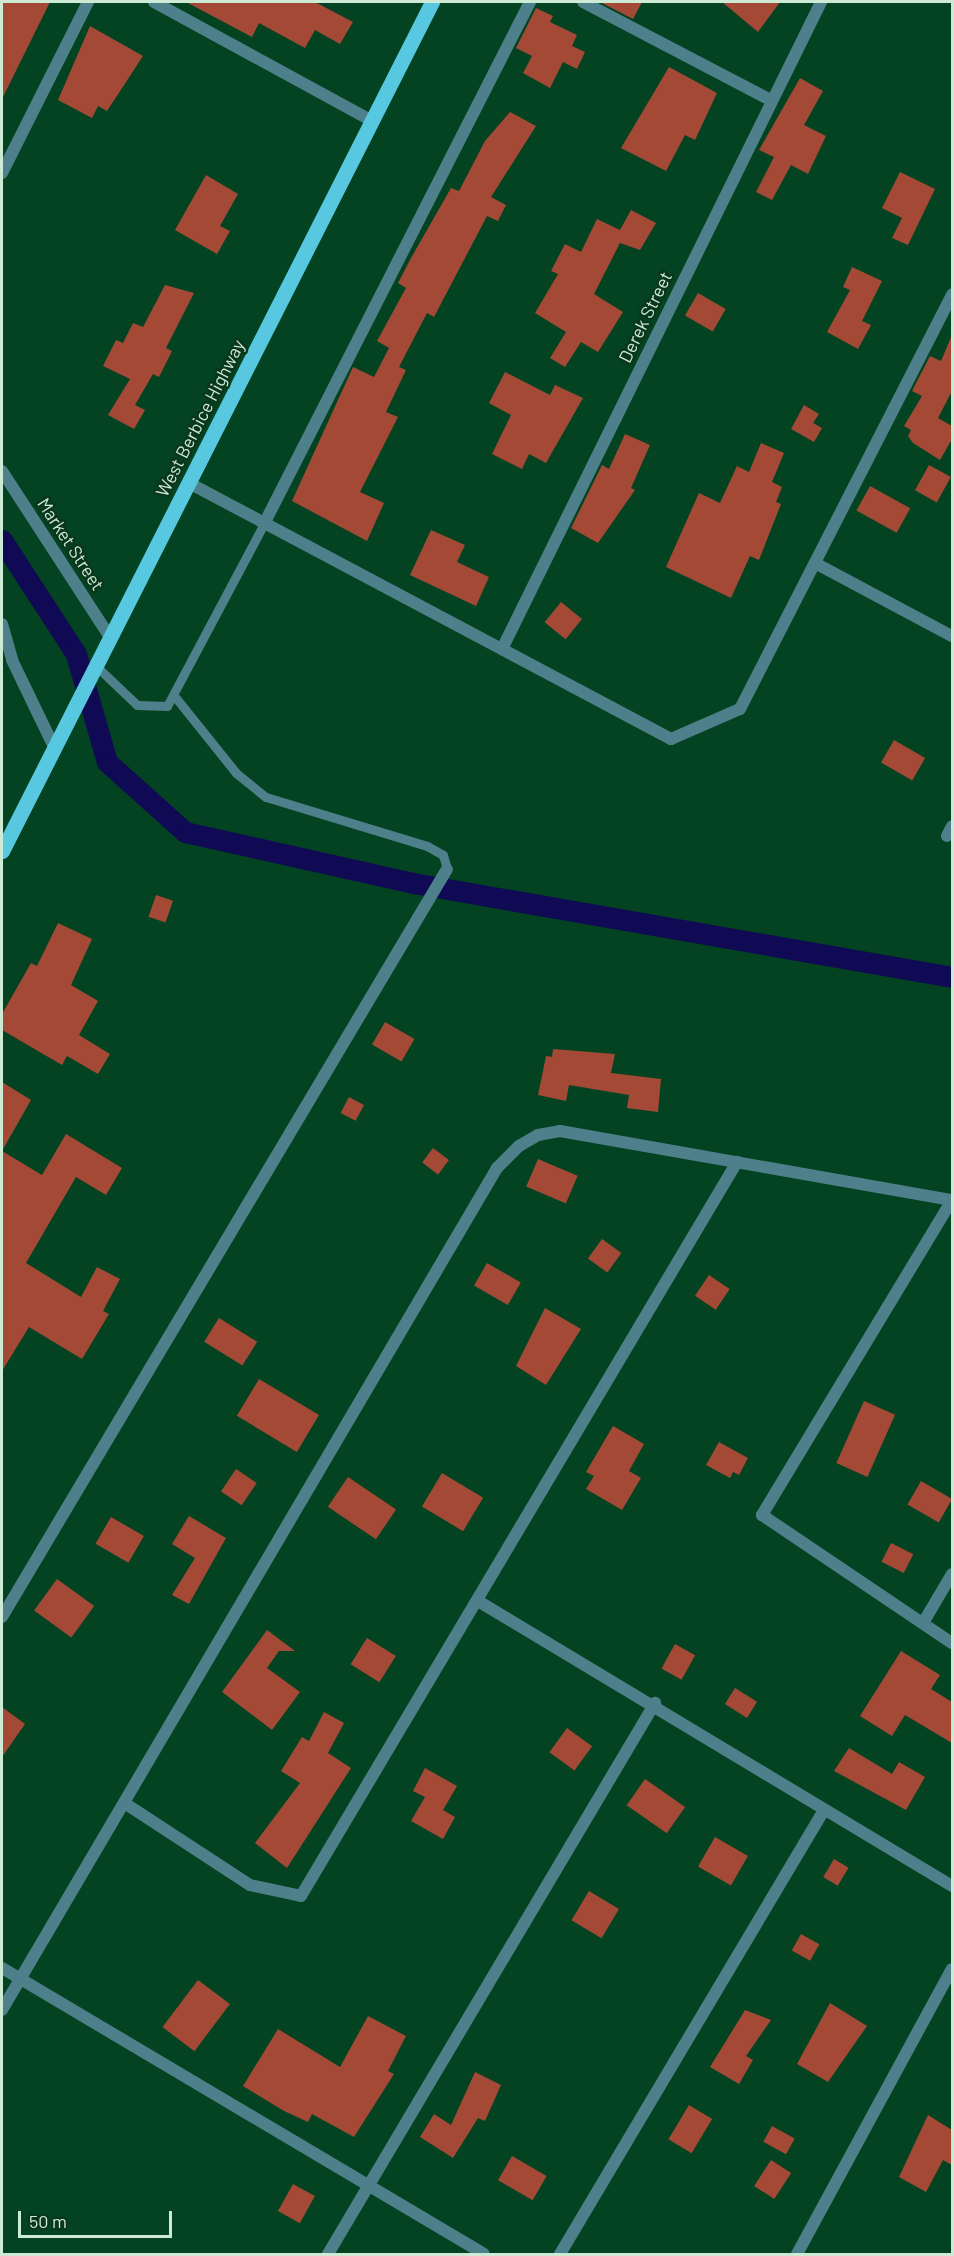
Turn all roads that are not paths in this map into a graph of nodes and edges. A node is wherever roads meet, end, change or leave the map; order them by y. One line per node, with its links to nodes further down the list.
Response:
1 (88, 2): 9 (street)
2 (154, 2): 8 (street)
3 (432, 2): 8 (main road, West Berbice Highway)
4 (530, 2): 13 (street)
5 (583, 2): 7 (street)
6 (821, 2): 7 (street, Derek Street)
7 (772, 101): 18 (street, Derek Street)
8 (372, 121): 12 (main road, West Berbice Highway)
9 (2, 172)
10 (952, 294): 14 (street)
11 (2, 471): 17 (street, Market Street)
12 (189, 483): 13 (street); 17 (main road, West Berbice Highway)
13 (264, 522): 18 (street); 20 (lane)
14 (815, 563): 16 (street); 18 (street)
15 (2, 624): 21 (street)
16 (952, 636)
17 (110, 637): 19 (main road, West Berbice Highway)
18 (502, 649)
19 (93, 670): 20 (lane); 21 (main road, West Berbice Highway)
20 (176, 698): 23 (lane)
21 (53, 745): 22 (main road, West Berbice Highway)
22 (2, 851)
23 (447, 869): 28 (street)
24 (737, 1162): 25 (street); 27 (street); 32 (street)
25 (952, 1200): 29 (street)
26 (952, 1574): 29 (street)
27 (478, 1601): 31 (street); 32 (street)
28 (2, 1617)
29 (923, 1623): 30 (street)
30 (952, 1643)
31 (655, 1704): 33 (street); 39 (street)
32 (126, 1804): 37 (street)
33 (824, 1810): 34 (street); 42 (street)
34 (952, 1886)
35 (2, 1968): 37 (street)
36 (952, 1969): 43 (street)
37 (19, 1979): 38 (street); 39 (street)
38 (2, 2010)
39 (370, 2186): 40 (street); 41 (street)
40 (328, 2254)
41 (484, 2254)
42 (560, 2254)
43 (797, 2254)

